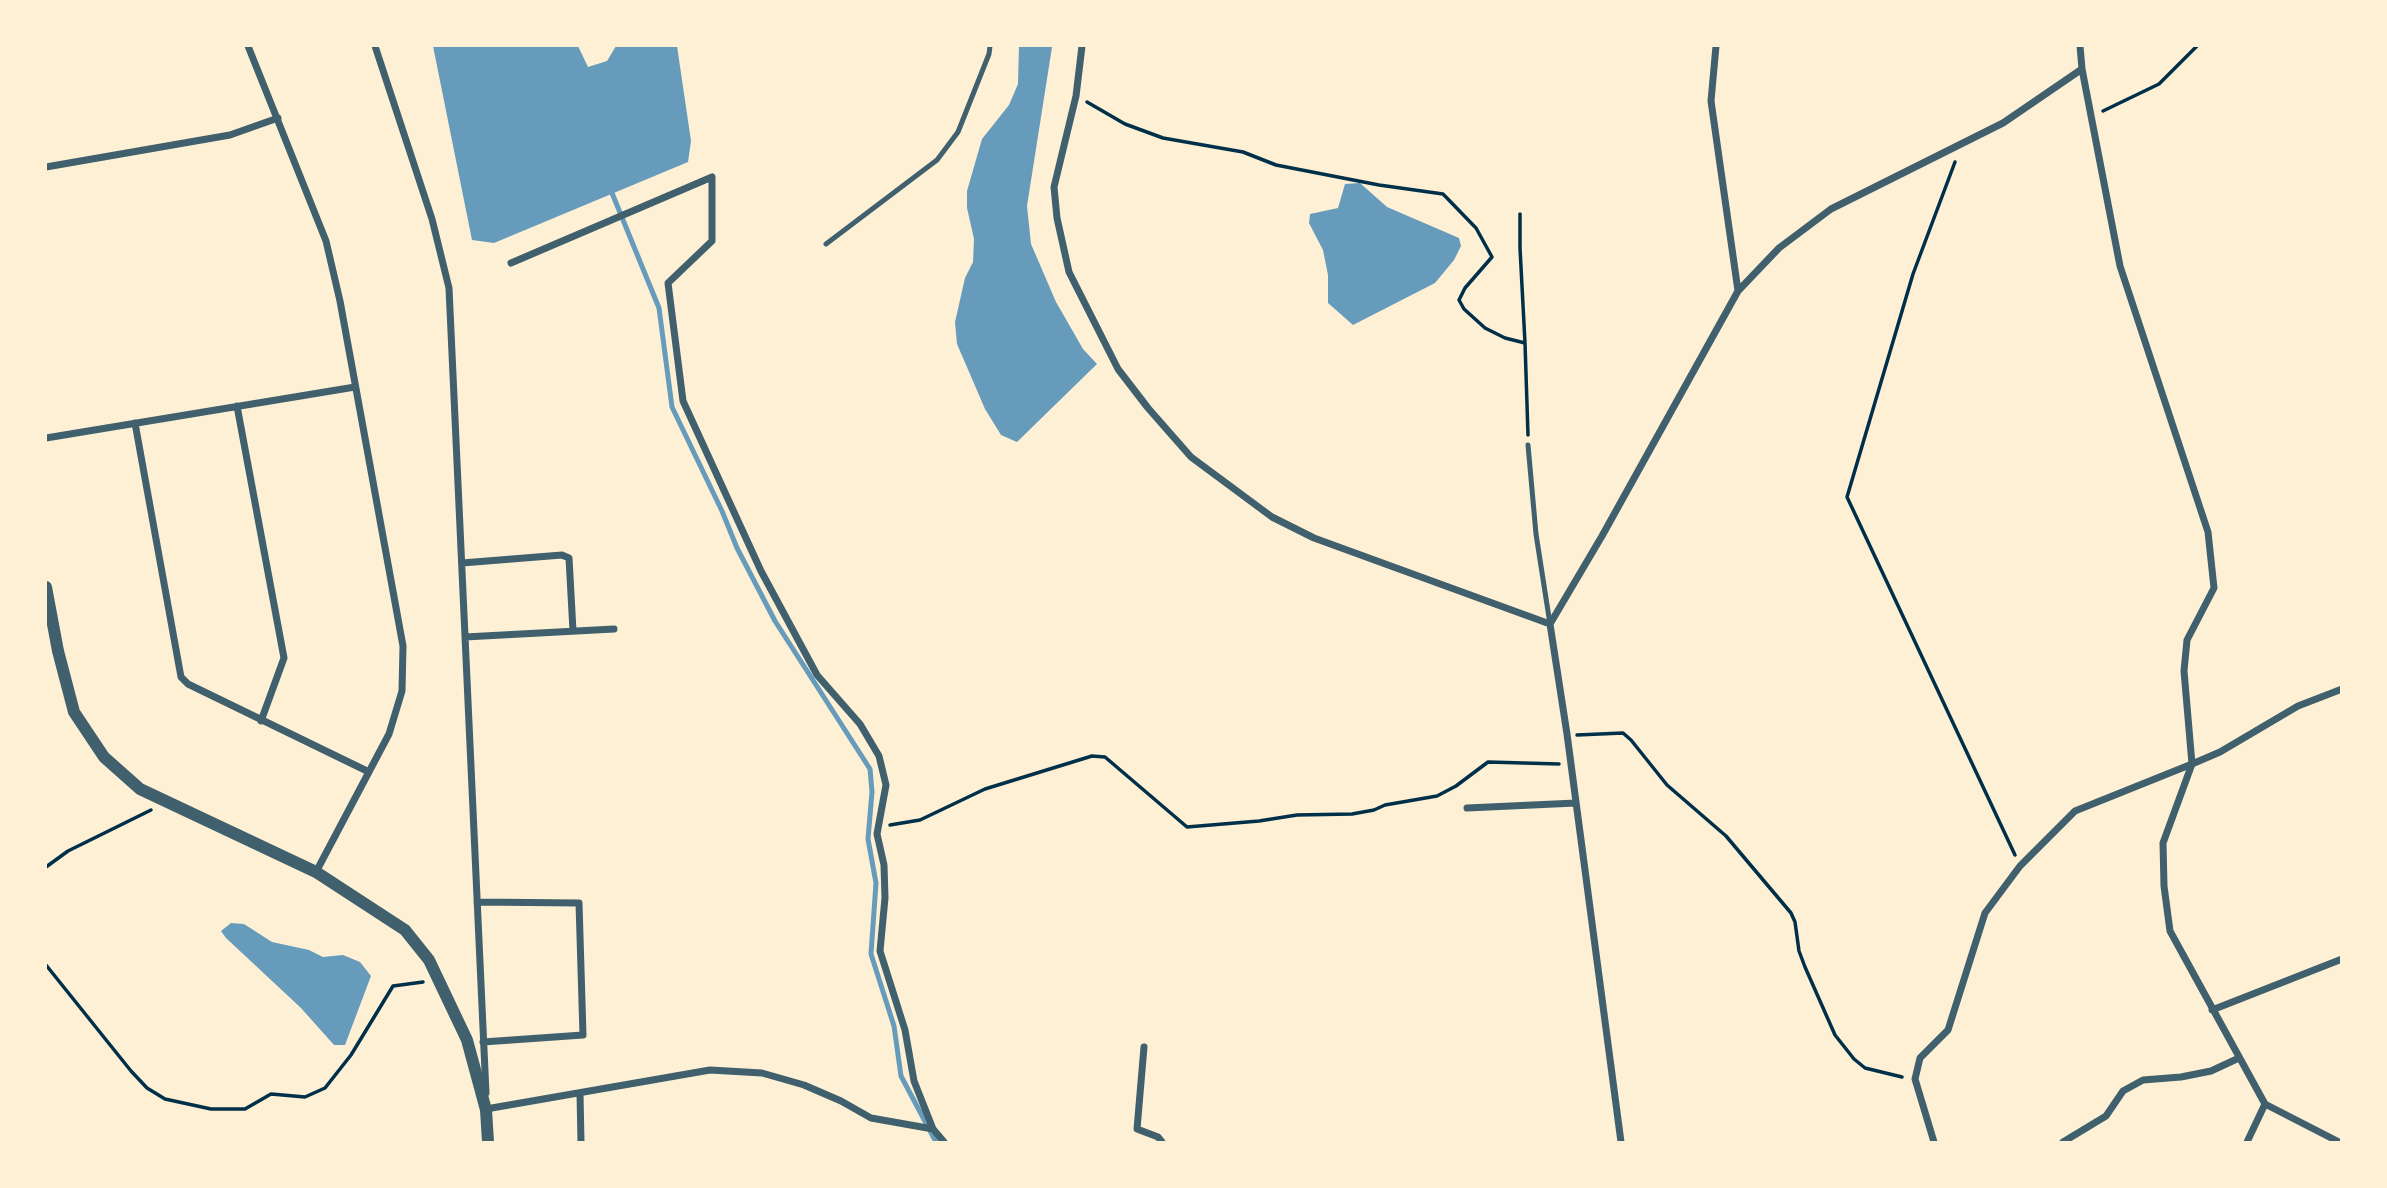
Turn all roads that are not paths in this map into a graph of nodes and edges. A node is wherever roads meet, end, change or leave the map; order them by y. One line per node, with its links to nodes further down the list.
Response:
1 (248, 46): 8 (street)
2 (375, 46): 18 (street)
3 (990, 46): 10 (lane)
4 (1082, 46): 20 (street)
5 (1716, 46): 12 (street)
6 (2080, 46): 7 (street)
7 (2082, 69): 12 (street); 26 (street)
8 (278, 118): 9 (street); 13 (street)
9 (46, 167)
10 (827, 244)
11 (511, 263): 40 (street)
12 (1738, 291): 20 (street)
13 (355, 387): 14 (street); 27 (street)
14 (237, 406): 15 (street); 25 (street)
15 (135, 423): 16 (street); 25 (street)
16 (46, 438)
17 (1528, 445): 20 (lane)
18 (462, 562): 22 (street); 23 (street)
19 (46, 587): 30 (street)
20 (1550, 624): 28 (street)
21 (614, 629): 22 (street)
22 (573, 631): 23 (street)
23 (466, 637): 31 (street)
24 (2342, 689): 26 (street)
25 (261, 721): 27 (street)
26 (2192, 764): 33 (street); 46 (street)
27 (367, 771): 30 (street)
28 (1576, 803): 29 (street); 45 (street)
29 (1466, 808)
30 (316, 872): 39 (street)
31 (477, 902): 34 (street); 34 (street)
32 (2342, 960): 33 (street)
33 (2212, 1010): 36 (street)
34 (483, 1042): 39 (street)
35 (1144, 1047): 44 (street)
36 (2239, 1058): 38 (street); 47 (street)
37 (580, 1093): 39 (street); 40 (street); 42 (street)
38 (2265, 1104): 48 (street); 49 (street)
39 (486, 1110): 41 (street)
40 (933, 1129): 43 (street)
41 (488, 1143)
42 (581, 1143)
43 (944, 1143)
44 (1162, 1143)
45 (1621, 1143)
46 (1934, 1143)
47 (2063, 1143)
48 (2247, 1143)
49 (2339, 1143)

